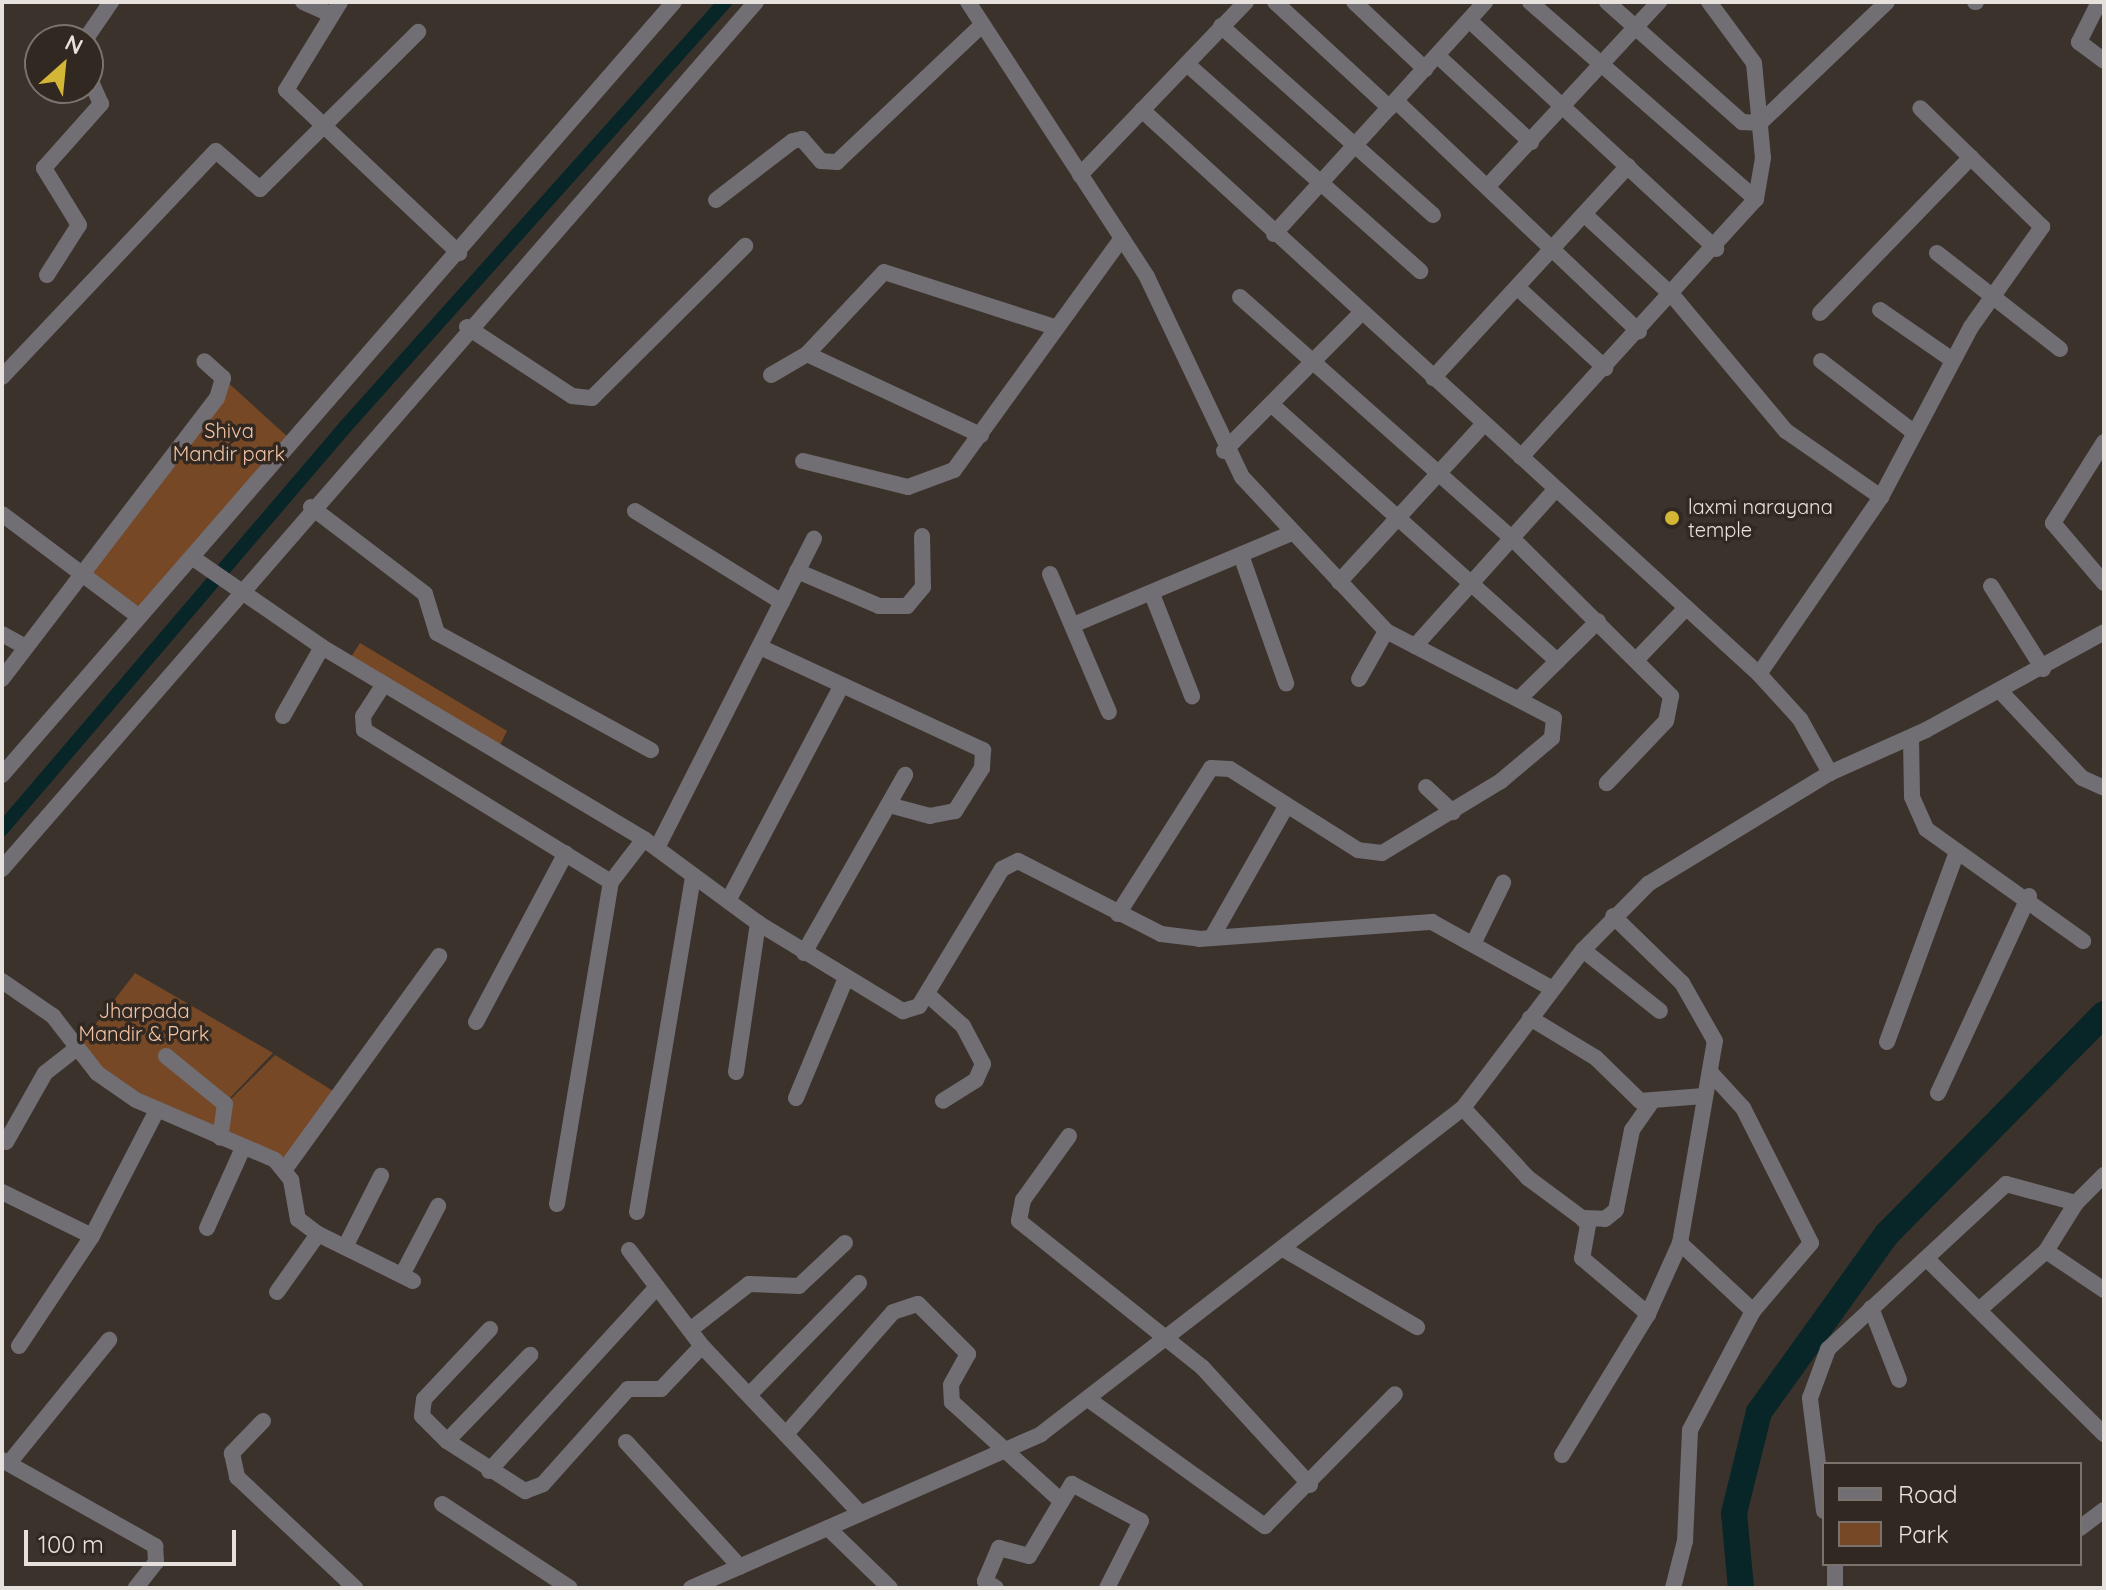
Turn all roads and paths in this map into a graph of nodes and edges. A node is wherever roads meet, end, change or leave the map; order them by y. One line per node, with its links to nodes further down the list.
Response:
1 (111, 2): 17 (street)
2 (303, 2): 15 (street)
3 (674, 2): 50 (street)
4 (756, 2): 62 (street)
5 (968, 2): 18 (street)
6 (1246, 2): 19 (street)
7 (1275, 2): 28 (street)
8 (1354, 2): 26 (street)
9 (1530, 2): 25 (street)
10 (1607, 2): 20 (street)
11 (1659, 2): 20 (street)
12 (1709, 2): 32 (street)
13 (1887, 2): 32 (street)
14 (2099, 2): 23 (street)
15 (335, 8): 33 (street)
16 (1473, 9): 22 (street); 29 (street)
17 (96, 24)
18 (981, 26): 38 (street); 42 (street)
19 (1221, 26): 24 (street); 35 (street)
20 (1636, 28): 25 (street); 32 (street)
21 (418, 32): 33 (street)
22 (1438, 56): 26 (street); 34 (street)
23 (2104, 61)
24 (1187, 64): 31 (street); 39 (street)
25 (1601, 66): 29 (street); 41 (street)
26 (1425, 69): 28 (street)
27 (101, 104): 53 (street)
28 (1393, 104): 35 (street); 40 (street)
29 (1565, 108): 34 (street); 37 (street)
30 (1920, 108): 36 (street)
31 (1142, 110): 38 (street); 45 (street)
32 (1760, 123): 41 (street)
33 (321, 124): 50 (street); 72 (street)
34 (1531, 142): 40 (street)
35 (1356, 143): 39 (street); 44 (street)
36 (1971, 157): 57 (street); 60 (street)
37 (1628, 166): 43 (street); 49 (street)
38 (1080, 175): 46 (street)
39 (1320, 184): 45 (street); 52 (street)
40 (1487, 187): 48 (street)
41 (1756, 199): 49 (street)
42 (716, 200)
43 (1584, 214): 48 (street); 55 (street)
44 (1433, 215)
45 (1274, 234): 59 (street)
46 (1122, 238): 61 (street); 79 (street)
47 (745, 246): 62 (street)
48 (1552, 249): 54 (street); 63 (street)
49 (1716, 249): 55 (street)
50 (459, 253): 94 (street)
51 (1937, 253): 57 (street)
52 (1420, 271)
53 (47, 275)
54 (1517, 287): 70 (street); 73 (street)
55 (1673, 296): 63 (street); 84 (street)
56 (1240, 297): 69 (street)
57 (1992, 298): 64 (street); 66 (street)
58 (1880, 310): 66 (street)
59 (1361, 313): 69 (street); 73 (street)
60 (1820, 313)
61 (1051, 326): 65 (street); 77 (street)
62 (467, 327): 85 (street)
63 (1639, 332): 70 (street)
64 (2060, 349)
65 (807, 354): 71 (street); 77 (street)
66 (1951, 359): 76 (street)
67 (204, 361): 96 (street)
68 (1821, 361): 76 (street)
69 (1313, 362): 74 (street); 82 (street)
70 (1605, 368): 80 (street)
71 (771, 375)
72 (2, 377)
73 (1433, 378): 75 (street)
74 (1271, 404): 79 (street); 88 (street)
75 (1484, 424): 80 (street); 82 (street)
76 (1911, 430): 84 (street)
77 (981, 435): 81 (street)
78 (2104, 442): 99 (street)
79 (1224, 451): 89 (street)
80 (1521, 457): 83 (street)
81 (803, 461)
82 (1438, 473): 88 (street); 92 (street)
83 (1556, 489): 92 (street); 105 (street)
84 (1881, 497): 119 (street)
85 (311, 507): 102 (street); 131 (street)
86 (635, 511): 104 (street)
87 (2, 514): 96 (street)
88 (1396, 519): 98 (street); 101 (street)
89 (1290, 534): 93 (street); 98 (street)
90 (922, 536): 95 (street)
91 (814, 538): 95 (street)
92 (1513, 539): 101 (street); 107 (street)
93 (1242, 558): 103 (street); 122 (street)
94 (193, 559): 102 (street); 106 (street)
95 (797, 571): 104 (street)
96 (83, 573): 106 (street); 113 (street)
97 (1050, 574): 108 (street)
98 (1339, 582): 109 (street)
99 (2104, 583)
100 (1991, 586): 118 (street)
101 (1470, 587): 112 (street); 117 (street)
102 (239, 594): 114 (street); 144 (street)
103 (1152, 594): 108 (street); 126 (street)
104 (782, 602): 115 (street)
105 (1685, 609): 116 (street); 119 (street)
106 (139, 617): 132 (street)
107 (1598, 621): 116 (street); 117 (street)
108 (1073, 625): 128 (street)
109 (1386, 631): 112 (street); 121 (street)
110 (2104, 632): 118 (street)
111 (2, 634): 113 (street)
112 (1415, 646): 127 (street)
113 (25, 647): 120 (street)
114 (322, 647): 123 (street); 129 (street)
115 (760, 647): 124 (street); 141 (street)
116 (1638, 658): 135 (street)
117 (1557, 661): 127 (street)
118 (2043, 669): 125 (street)
119 (1759, 674): 133 (street)
120 (2, 679)
121 (1359, 679)
122 (1286, 683)
123 (384, 684): 141 (street); 143 (street)
124 (842, 685): 138 (street); 149 (street)
125 (2001, 692): 130 (street); 137 (street)
126 (1192, 696)
127 (1521, 697): 140 (street)
128 (1109, 712)
129 (283, 716)
130 (1905, 741): 133 (street); 142 (street)
131 (651, 750)
132 (4, 770)
133 (1834, 771): 151 (street)
134 (905, 775): 138 (street)
135 (1607, 783)
136 (1426, 787): 140 (street)
137 (2104, 788)
138 (889, 805): 157 (street)
139 (1286, 807): 140 (street); 150 (street); 153 (street)
140 (1453, 812)
141 (650, 843): 145 (street); 146 (street)
142 (1957, 852): 148 (street); 166 (street)
143 (566, 853): 146 (street); 165 (street)
144 (2, 869)
145 (693, 877): 149 (street); 189 (street)
146 (611, 882): 187 (street)
147 (1503, 883): 154 (street)
148 (2029, 896): 155 (street); 171 (street)
149 (728, 901): 152 (street)
150 (1118, 914): 153 (street); 162 (street)
151 (1613, 916): 156 (street); 170 (street)
152 (758, 923): 157 (street); 169 (street)
153 (1212, 937): 154 (street)
154 (1475, 940): 161 (street)
155 (2083, 941)
156 (1583, 950): 161 (street); 163 (street)
157 (804, 953): 159 (street)
158 (439, 956): 182 (street)
159 (845, 980): 162 (street); 173 (street)
160 (2, 981): 167 (street)
161 (1551, 988): 164 (street)
162 (927, 994): 174 (street)
163 (1660, 1011)
164 (1530, 1018): 175 (street); 176 (street)
165 (476, 1022)
166 (1887, 1042)
167 (77, 1048): 177 (street); 180 (street)
168 (166, 1056): 179 (street)
169 (736, 1072)
170 (1710, 1072): 172 (street); 207 (street)
171 (1938, 1093)
172 (1704, 1096): 175 (street); 195 (street)
173 (796, 1098)
174 (943, 1101)
175 (1651, 1103): 190 (street)
176 (1463, 1108): 190 (street); 198 (street)
177 (157, 1110): 179 (street); 193 (street)
178 (1069, 1136): 212 (street)
179 (220, 1138): 181 (street)
180 (6, 1142)
181 (243, 1148): 182 (street); 191 (street)
182 (285, 1169): 192 (street)
183 (2104, 1175): 186 (street)
184 (381, 1176): 196 (street)
185 (2, 1192): 193 (street)
186 (2076, 1203): 199 (street); 200 (street)
187 (557, 1204)
188 (438, 1206): 196 (street)
189 (637, 1212)
190 (1582, 1218): 208 (street)
191 (207, 1228)
192 (318, 1234): 196 (street); 204 (street)
193 (92, 1236): 214 (street)
194 (845, 1243): 211 (street)
195 (1680, 1243): 207 (street); 208 (street)
196 (345, 1247)
197 (629, 1250): 202 (street)
198 (1285, 1250): 209 (street); 212 (street)
199 (2046, 1251): 203 (street); 206 (street)
200 (1927, 1259): 205 (street); 206 (street)
201 (859, 1283): 219 (street)
202 (657, 1287): 211 (street); 229 (street)
203 (2104, 1290)
204 (277, 1292)
205 (1871, 1308): 217 (street); 231 (street)
206 (1980, 1309): 223 (street)
207 (1753, 1311): 247 (street)
208 (1648, 1314): 227 (street)
209 (1417, 1327)
210 (490, 1329): 224 (street)
211 (690, 1330): 215 (street)
212 (1166, 1337): 220 (street); 230 (street)
213 (109, 1340): 228 (street)
214 (19, 1346)
215 (702, 1346): 219 (street); 229 (street)
216 (530, 1355): 224 (street)
217 (1899, 1380)
218 (1395, 1394): 230 (street)
219 (749, 1395): 222 (street)
220 (1088, 1399): 226 (street); 230 (street)
221 (263, 1421): 241 (street)
222 (786, 1434): 226 (street); 235 (street)
223 (2104, 1434)
224 (447, 1441): 229 (street)
225 (626, 1442): 239 (street)
226 (1001, 1453): 232 (street); 235 (street)
227 (1562, 1455)
228 (5, 1462): 240 (street)
229 (489, 1471)
230 (1310, 1485)
231 (1822, 1495)
232 (1059, 1499): 245 (street); 246 (street)
233 (442, 1504): 242 (street)
234 (2104, 1510): 236 (street)
235 (860, 1513): 237 (street)
236 (2082, 1526)
237 (828, 1528): 239 (street); 244 (street)
238 (1835, 1566): 248 (street)
239 (740, 1567): 243 (street)
240 (136, 1588)
241 (355, 1588)
242 (570, 1588)
243 (691, 1588)
244 (890, 1588)
245 (996, 1588)
246 (1107, 1588)
247 (1673, 1588)
248 (1835, 1588)

